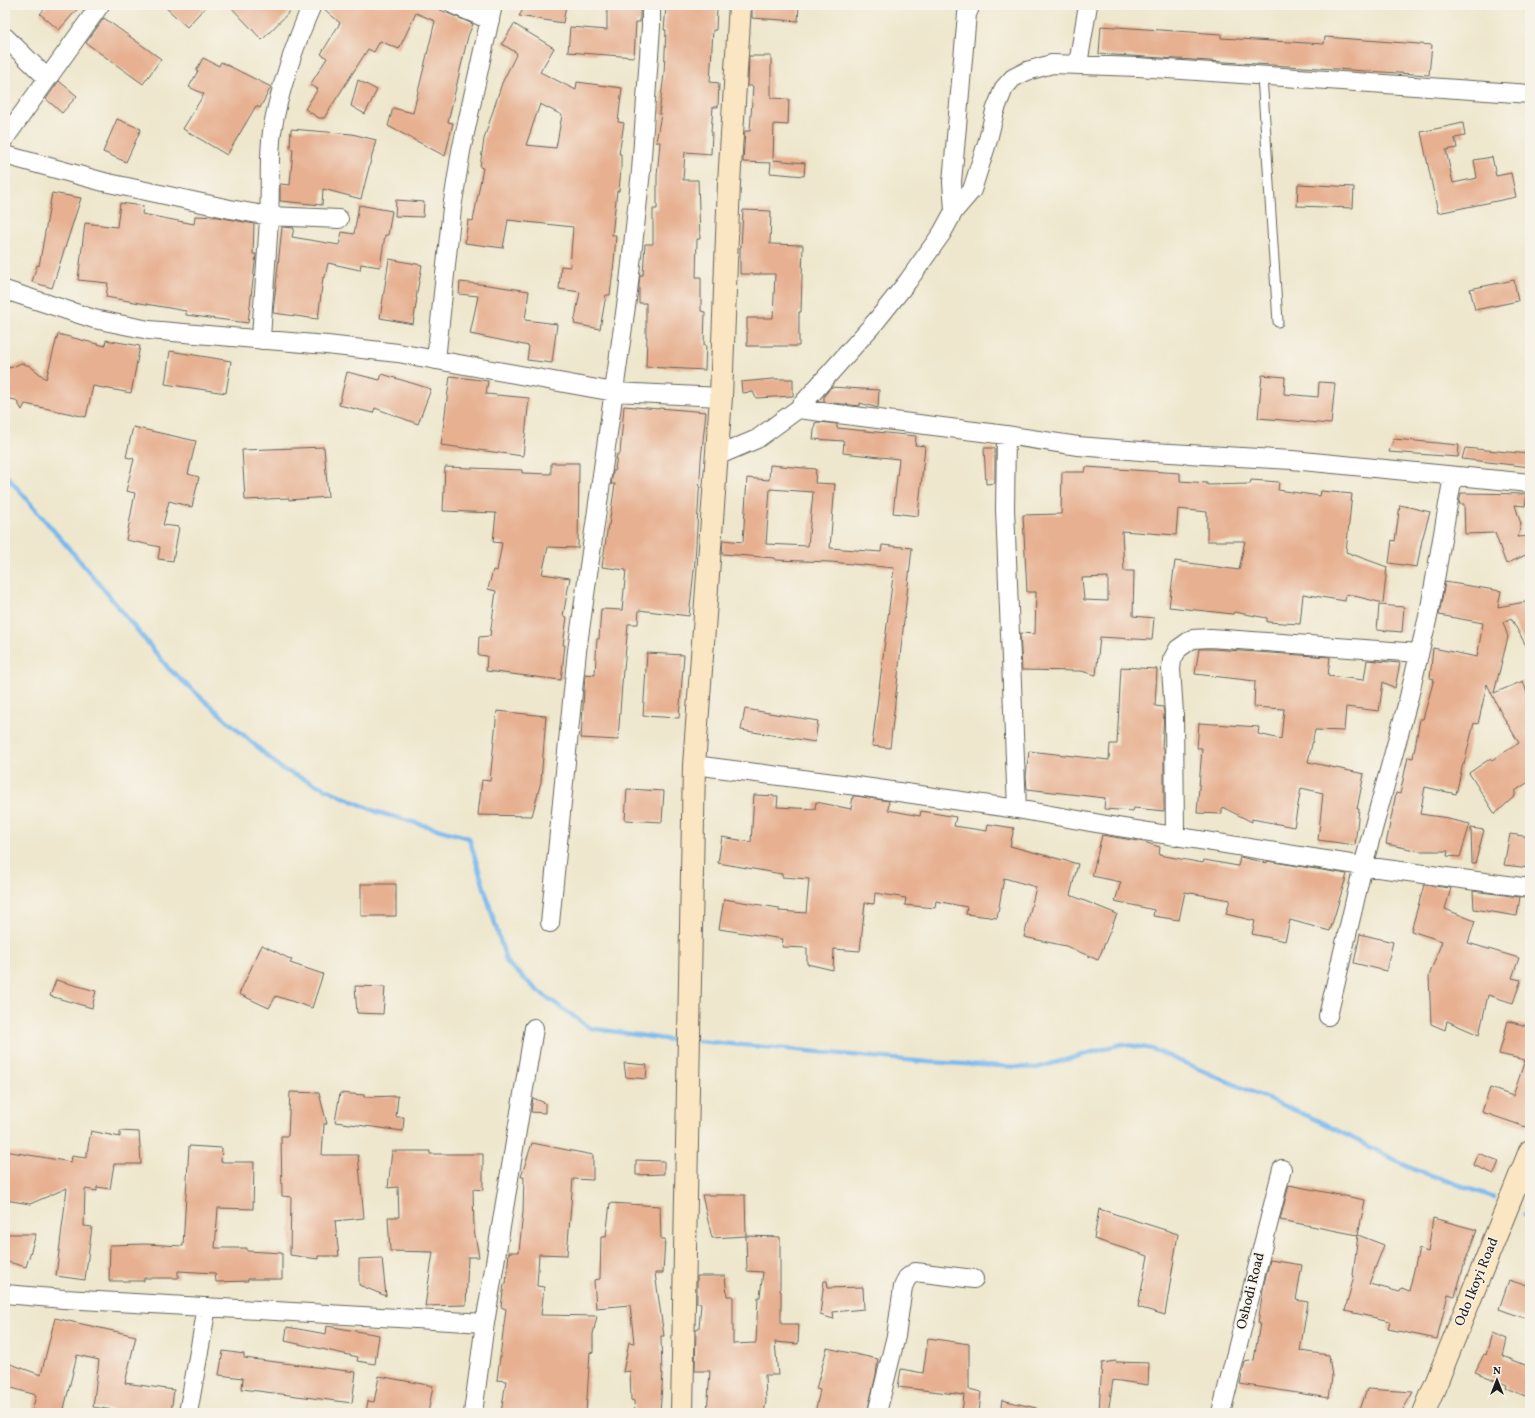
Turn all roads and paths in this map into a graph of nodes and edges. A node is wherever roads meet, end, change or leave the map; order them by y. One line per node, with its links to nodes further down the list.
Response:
1 (100, 5): 12 (street)
2 (312, 5): 17 (street)
3 (454, 5): 8 (street)
4 (651, 5): 23 (street)
5 (740, 5): 24 (street)
6 (971, 5): 16 (street)
7 (1088, 5): 10 (street)
8 (491, 13): 22 (street)
9 (5, 37): 12 (street)
10 (1078, 64): 11 (street); 16 (street)
11 (1262, 76): 13 (street); 20 (lane)
12 (48, 78): 14 (street)
13 (1530, 94)
14 (5, 138)
15 (5, 155): 17 (street)
16 (954, 211): 25 (street)
17 (269, 216): 18 (street); 21 (street)
18 (338, 219)
19 (5, 290): 21 (street)
20 (1278, 322)
21 (261, 340): 22 (street)
22 (436, 360): 23 (street)
23 (614, 392): 24 (street); 36 (street)
24 (721, 397): 27 (street)
25 (798, 409): 26 (street); 27 (street)
26 (1006, 435): 28 (street); 32 (street)
27 (717, 456): 31 (street)
28 (1454, 476): 29 (street); 30 (street)
29 (1530, 482)
30 (1419, 653): 33 (street); 34 (street)
31 (694, 765): 32 (street); 47 (street)
32 (1017, 809): 33 (street)
33 (1175, 836): 34 (street)
34 (1363, 866): 35 (street); 37 (street)
35 (1530, 888)
36 (550, 923)
37 (1328, 1016)
38 (534, 1028): 44 (street)
39 (1530, 1151): 50 (street, Odo Ikoyi Road)
40 (1282, 1169): 49 (street, Oshodi Road)
41 (974, 1279): 48 (street)
42 (5, 1294): 43 (street)
43 (207, 1307): 44 (street); 45 (street)
44 (485, 1323): 46 (street)
45 (188, 1413)
46 (473, 1413)
47 (682, 1413)
48 (877, 1413)
49 (1221, 1413)
50 (1424, 1413)

